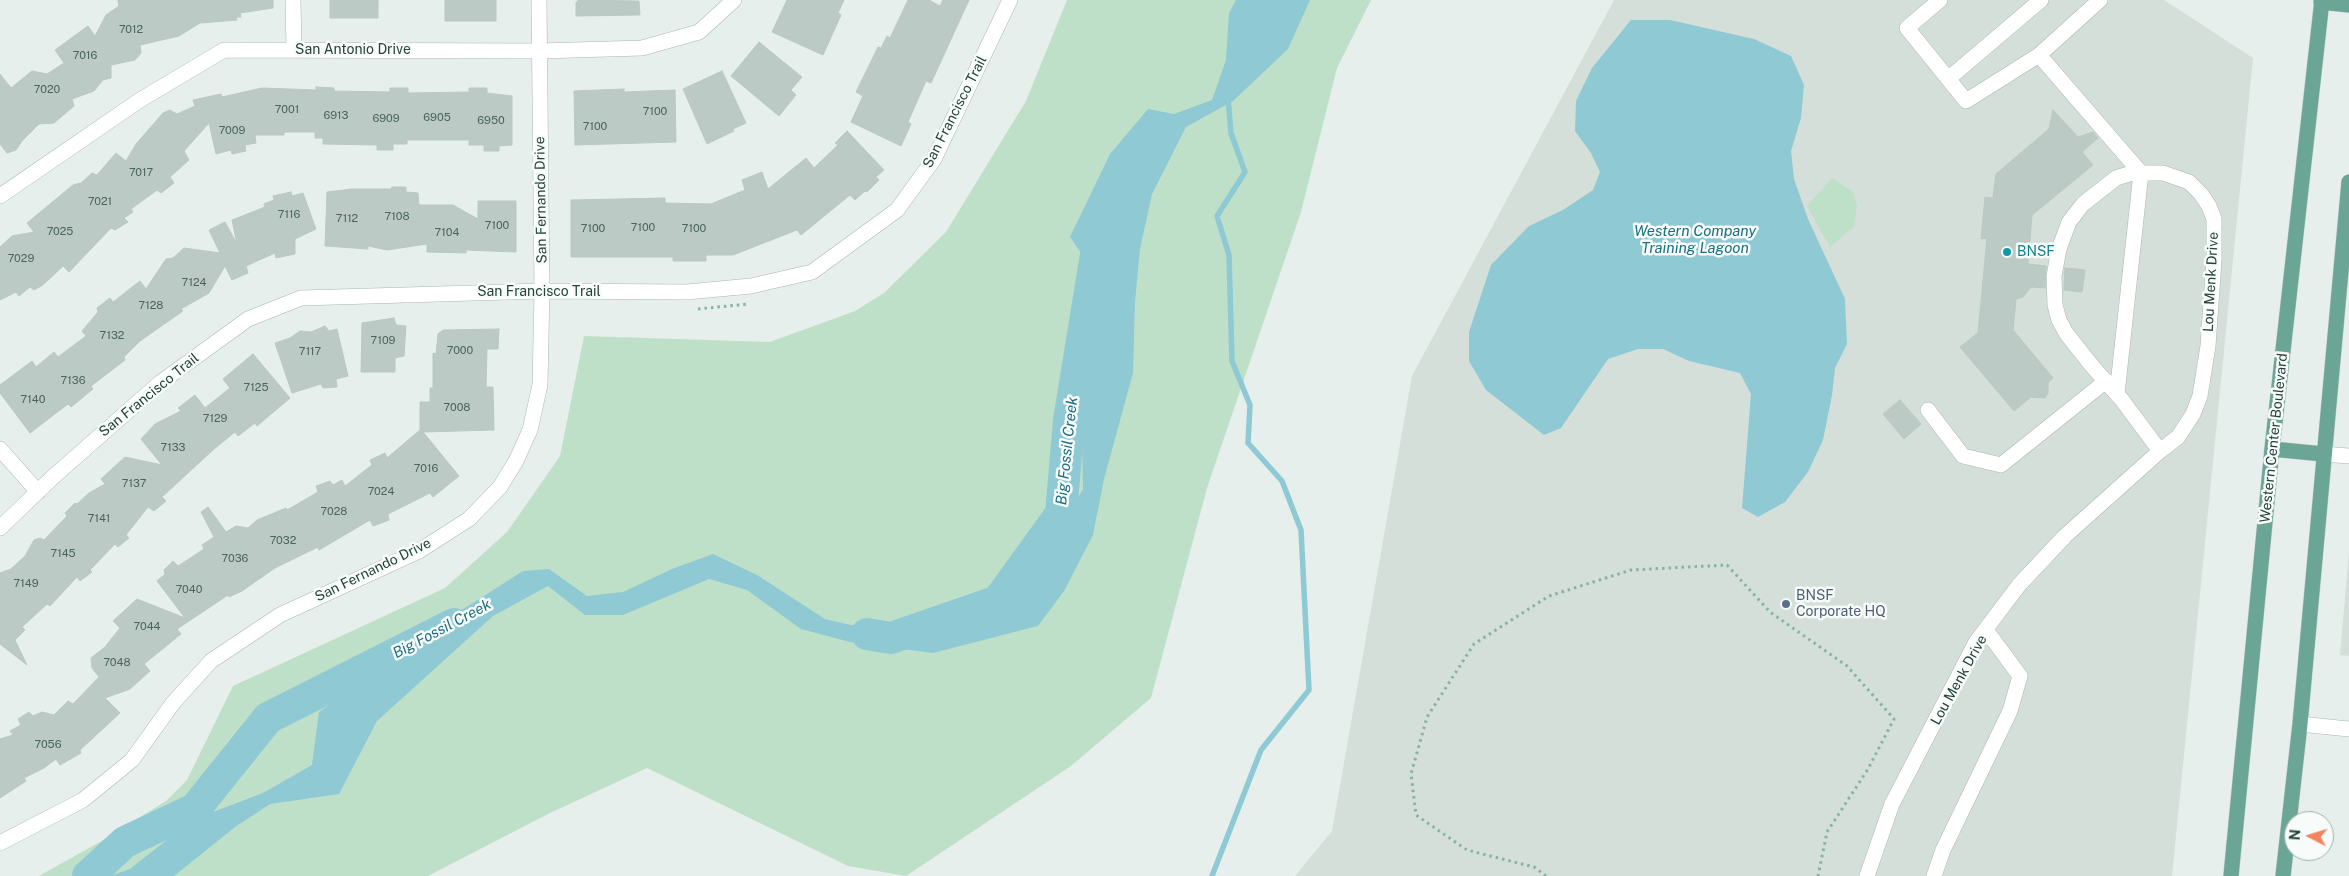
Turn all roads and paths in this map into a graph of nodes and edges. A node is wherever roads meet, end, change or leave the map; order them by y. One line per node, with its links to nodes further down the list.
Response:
1 (294, 0): 10 (street)
2 (539, 0): 11 (street, San Fernando Drive)
3 (734, 0): 11 (street, San Antonio Drive)
4 (1010, 0): 18 (street, San Francisco Trail)
5 (1940, 0): 13 (street)
6 (2042, 0): 13 (street)
7 (2100, 0): 12 (street)
8 (2322, 1): 9 (main road); 23 (main road, Western Center Boulevard)
9 (2349, 5)
10 (294, 49): 11 (street, San Antonio Drive); 16 (street, San Antonio Drive)
11 (540, 51): 18 (street, San Fernando Drive)
12 (2039, 54): 13 (street); 14 (street)
13 (1948, 79)
14 (2141, 173): 19 (street, Lou Menk Drive); 20 (street); 24 (street, Lou Menk Drive)
15 (2349, 182): 17 (main road)
16 (0, 196)
17 (2347, 216): 25 (main road)
18 (542, 291): 27 (street, San Francisco Trail); 32 (street, San Fernando Drive)
19 (2106, 381): 20 (street, Lou Menk Drive); 21 (street)
20 (2117, 394): 24 (street, Lou Menk Drive)
21 (1928, 410)
22 (0, 449): 27 (street)
23 (2272, 449): 25 (main road); 37 (main road, Western Center Boulevard)
24 (2160, 451): 29 (street, Lou Menk Drive)
25 (2323, 454): 26 (street); 30 (main road)
26 (2349, 456)
27 (38, 492): 28 (street, San Francisco Trail)
28 (0, 528)
29 (1986, 630): 35 (street, Lou Menk Drive); 36 (street)
30 (2300, 724): 31 (street); 38 (main road)
31 (2349, 729)
32 (0, 842)
33 (1546, 876): 34 (path)
34 (1818, 876)
35 (1867, 876)
36 (1934, 876)
37 (2231, 876)
38 (2283, 876)

